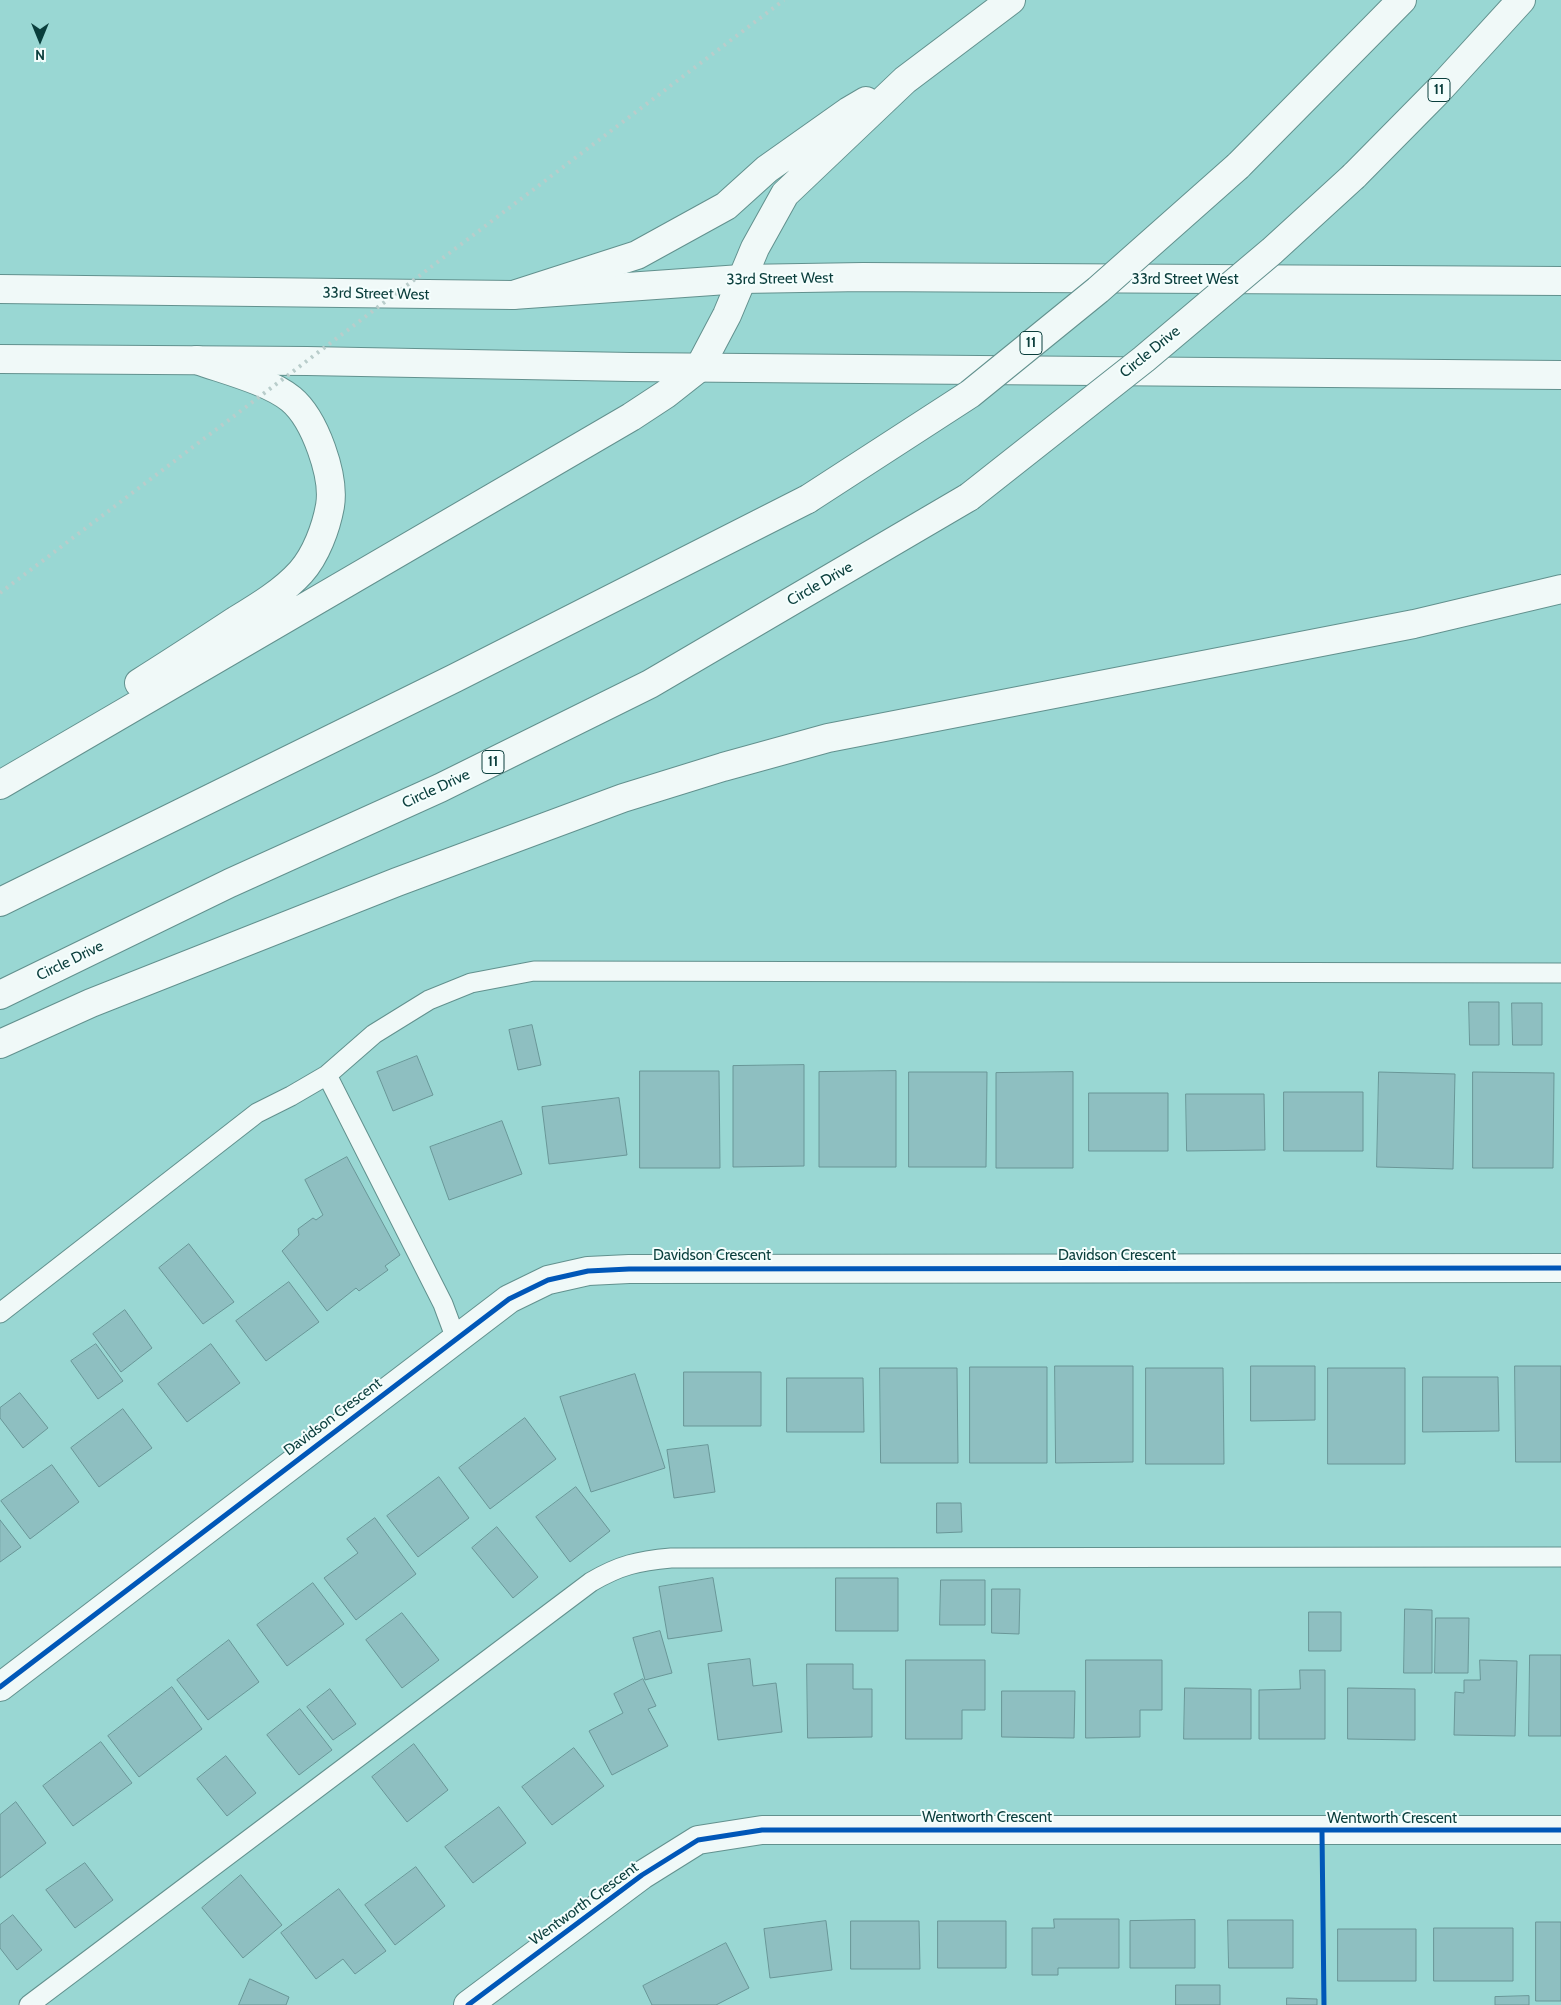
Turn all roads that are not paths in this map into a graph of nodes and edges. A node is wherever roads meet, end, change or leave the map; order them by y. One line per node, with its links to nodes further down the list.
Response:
1 (1011, 0): 4 (main road)
2 (1402, 0): 17 (main road, 11, bridge)
3 (1522, 0): 19 (main road, Circle Drive / 11, bridge)
4 (905, 80): 5 (main road); 8 (main road)
5 (741, 279): 6 (main road, 33rd Street West); 8 (main road, 33rd Street West); 11 (main road)
6 (1561, 281)
7 (0, 289): 8 (main road, 33rd Street West)
8 (513, 295)
9 (0, 359): 10 (main road)
10 (197, 360): 11 (main road); 16 (main road)
11 (699, 368): 12 (main road); 16 (main road)
12 (1561, 375)
13 (1561, 571): 15 (main road)
14 (1561, 589): 15 (main road)
15 (1294, 647): 20 (main road)
16 (0, 784)
17 (0, 902)
18 (1561, 973): 21 (lane)
19 (0, 995)
20 (0, 1044)
21 (327, 1075): 23 (lane); 24 (lane)
22 (1561, 1268): 24 (main road, Davidson Crescent)
23 (0, 1313)
24 (456, 1339): 26 (main road, Davidson Crescent)
25 (1561, 1557): 28 (lane)
26 (0, 1687)
27 (1561, 1830): 29 (main road, Wentworth Crescent)
28 (29, 2005)
29 (468, 2005)

